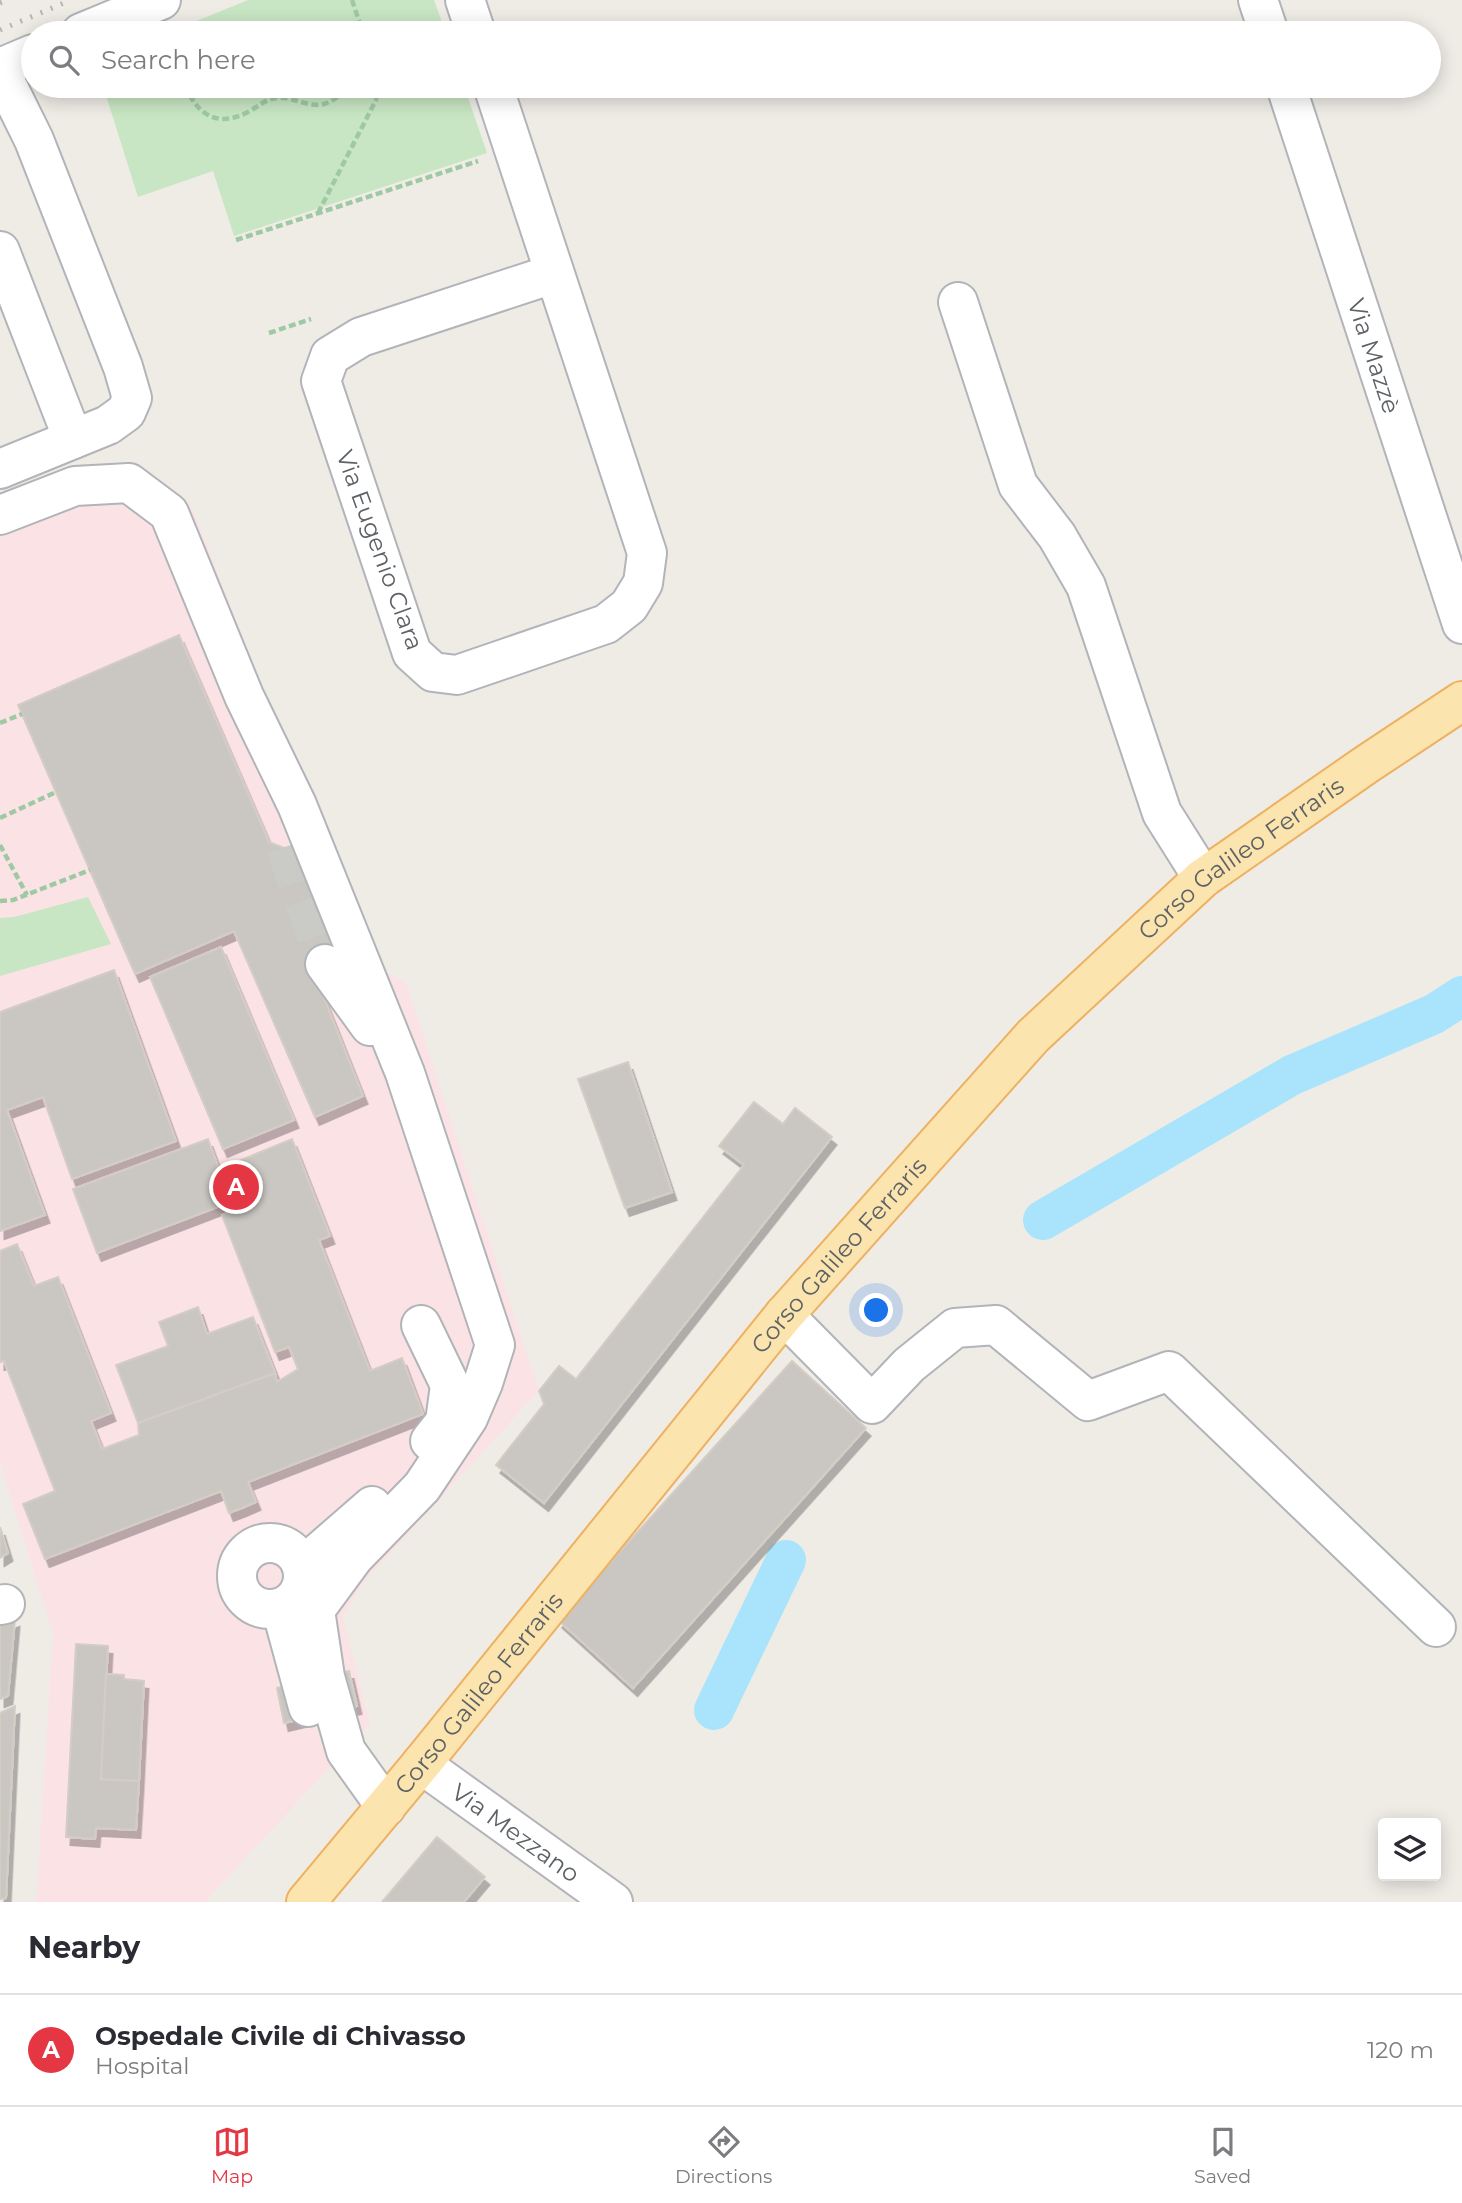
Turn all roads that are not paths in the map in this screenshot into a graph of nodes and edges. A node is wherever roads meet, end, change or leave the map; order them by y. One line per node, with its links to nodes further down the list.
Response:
1 (161, 0): 4 (street)
2 (465, 0): 5 (street)
3 (1258, 0): 6 (street)
4 (110, 21)
5 (471, 21)
6 (1265, 21)
7 (21, 59): 8 (street)
8 (0, 69): 14 (street)
9 (497, 98): 12 (street, Via Eugenio Clara)
10 (1290, 98): 17 (street, Via Mazzè)
11 (0, 251): 14 (street)
12 (553, 274): 12 (street, Via Eugenio Clara)
13 (958, 302): 21 (street)
14 (74, 439): 15 (street)
15 (0, 468)
16 (0, 515): 19 (street)
17 (1462, 624)
18 (1462, 701): 21 (main road, Corso Galileo Ferraris)
19 (297, 805): 20 (street); 23 (street)
20 (285, 847)
21 (1203, 878): 24 (main road, Corso Galileo Ferraris)
22 (326, 964): 23 (street)
23 (405, 1073): 29 (street)
24 (784, 1315): 28 (street); 30 (main road, Corso Galileo Ferraris)
25 (421, 1325): 26 (street)
26 (302, 1567): 27 (street); 27 (street)
27 (281, 1608): 29 (street)
28 (1436, 1627)
29 (346, 1751): 31 (street)
30 (421, 1764): 31 (main road, Corso Galileo Ferraris); 33 (street, Via Mezzano)
31 (386, 1807): 32 (main road, Corso Galileo Ferraris)
32 (306, 1902)
33 (612, 1902)

